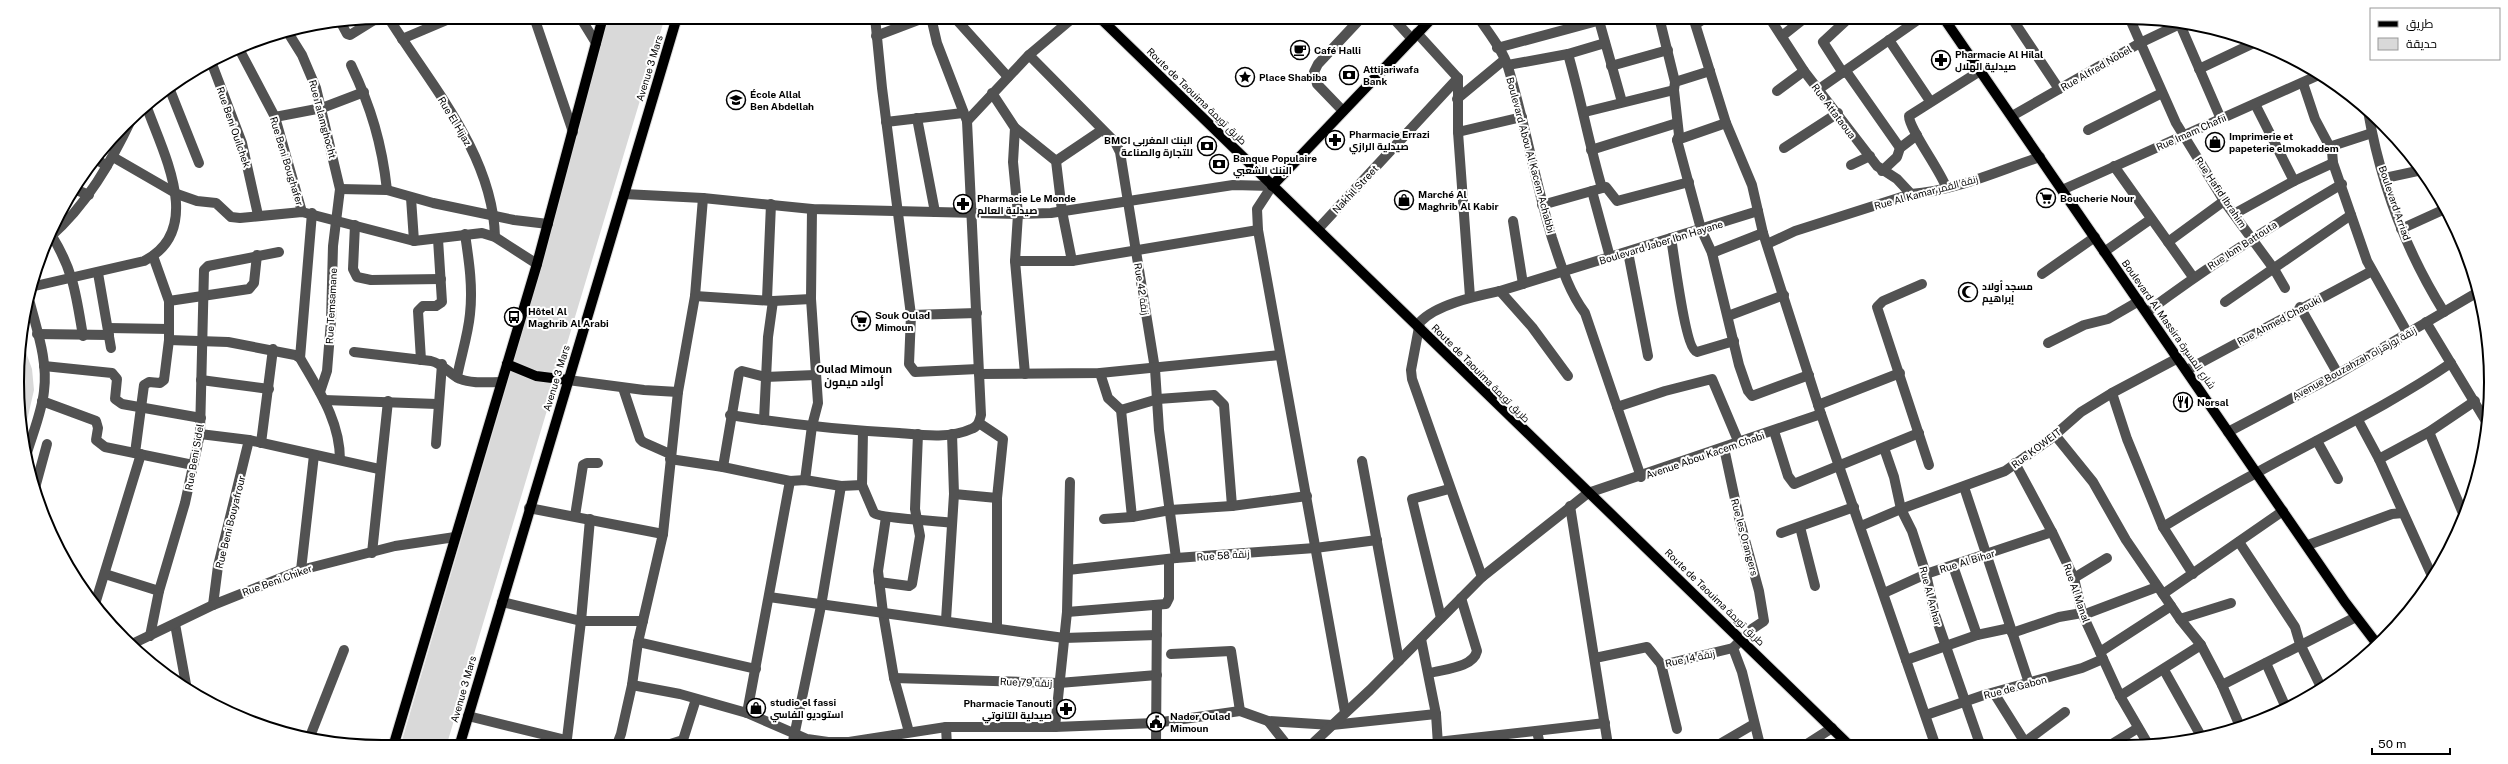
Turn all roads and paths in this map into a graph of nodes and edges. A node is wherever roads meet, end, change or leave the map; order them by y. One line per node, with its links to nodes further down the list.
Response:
1 (392, 24): 36 (street, Rue El Hijaz)
2 (437, 24): 36 (street)
3 (536, 24): 90 (street)
4 (584, 24): 38 (street)
5 (601, 24): 38 (main road)
6 (675, 24): 126 (main road, Avenue 3 Mars)
7 (875, 24): 33 (street)
8 (908, 24): 33 (street)
9 (932, 24): 79 (street)
10 (960, 24): 56 (street)
11 (1066, 24): 46 (street)
12 (1106, 24): 117 (main road, Route de Taouima طريق تويمة)
13 (1355, 24): 74 (street)
14 (1400, 24): 34 (street)
15 (1425, 24): 34 (main road)
16 (1482, 24): 42 (street, Boulevard Abou Al Kacem Achabbi)
17 (1581, 24): 42 (street)
18 (1599, 24): 40 (street)
19 (1662, 24): 43 (street)
20 (1695, 24): 52 (street)
21 (1774, 24): 35 (street, Rue Attataoua)
22 (1797, 24): 35 (street)
23 (1843, 24): 55 (street)
24 (1912, 24): 37 (street)
25 (1948, 24): 54 (main road, Boulevard Al Massira شارع المسيرة)
26 (2016, 24): 62 (street)
27 (2132, 24): 39 (street, Rue Hafid Ibrahim)
28 (367, 25): 29 (street)
29 (343, 26)
30 (2172, 27): 39 (street, Rue Alfred Nobel)
31 (2182, 29): 51 (street)
32 (290, 36): 72 (street, Rue Talamghocht)
33 (876, 36): 84 (street)
34 (1414, 36): 58 (street); 74 (main road)
35 (1782, 36): 53 (street, Rue Attataoua)
36 (402, 39): 146 (street, Rue El Hijaz)
37 (1889, 40): 55 (street); 69 (street)
38 (596, 43): 90 (main road)
39 (2140, 43): 62 (street, Rue Alfred Nobel); 67 (street, Rue Hafid Ibrahim)
40 (1605, 44): 45 (street); 49 (street)
41 (2248, 46): 51 (street)
42 (1497, 48): 47 (street, Boulevard Abou Al Kacem Achabbi)
43 (1668, 50): 49 (street); 60 (street)
44 (241, 53): 78 (street, Rue Beni Boughafer)
45 (1568, 54): 47 (street); 75 (street)
46 (1029, 55): 56 (street); 88 (street, Rue 42 زنقة)
47 (1506, 63): 68 (street); 80 (street, Boulevard Abou Al Kacem Achabbi)
48 (352, 65): 64 (street)
49 (1611, 66): 70 (street)
50 (213, 67): 145 (street, Rue Beni Ouilchek)
51 (2199, 69): 82 (street)
52 (1710, 71): 60 (street); 86 (street)
53 (1804, 71): 61 (street, Rue Attataoua); 63 (street)
54 (1980, 71): 69 (street); 77 (main road, Boulevard Al Massira شارع المسيرة)
55 (1844, 72): 61 (street); 99 (street)
56 (1008, 77): 66 (street)
57 (2314, 77): 59 (street, Rue Imam Chafii)
58 (1458, 78): 68 (street); 155 (street, Nakhil Street)
59 (2303, 83): 71 (street, Rue Imam Chafii); 97 (street)
60 (1674, 86): 70 (street); 85 (street)
61 (1819, 89): 76 (street, Rue Attataoua)
62 (2060, 89): 77 (street, Rue Alfred Nobel)
63 (1777, 91)
64 (364, 92): 72 (street); 121 (street)
65 (171, 93): 106 (street)
66 (992, 93): 79 (street); 87 (street)
67 (2162, 93): 89 (street); 95 (street, Rue Hafid Ibrahim)
68 (1457, 99): 91 (street)
69 (1930, 101): 94 (street)
70 (1622, 102): 75 (street)
71 (2255, 104): 82 (street, Rue Imam Chafii); 114 (street)
72 (322, 108): 78 (street); 120 (street, Rue Talamghocht)
73 (148, 111): 125 (street)
74 (1343, 111): 117 (main road)
75 (1585, 112): 100 (street)
76 (1838, 113): 98 (street); 101 (street, Rue Attataoua)
77 (2012, 116): 103 (main road, Boulevard Al Massira شارع المسيرة)
78 (275, 117): 141 (street, Rue Beni Boughafer)
79 (965, 117): 81 (street); 142 (street)
80 (1522, 117): 91 (street); 134 (street, Boulevard Abou Al Kacem Achabbi)
81 (917, 118): 84 (street); 140 (street)
82 (2221, 119): 95 (street, Rue Imam Chafii)
83 (2370, 120): 92 (street, Boulevard Arriad)
84 (886, 122): 139 (street)
85 (1678, 123): 96 (street); 100 (street)
86 (1726, 123): 96 (street); 137 (street)
87 (1015, 128): 104 (street); 143 (street)
88 (1102, 130): 104 (street); 132 (street, Rue 42 زنقة)
89 (2088, 130)
90 (572, 132): 151 (main road)
91 (1458, 132): 197 (street)
92 (2372, 133): 97 (street); 113 (street, Boulevard Arriad)
93 (124, 134): 102 (street)
94 (1917, 135): 99 (street); 118 (street)
95 (2184, 135): 110 (street, Rue Imam Chafii); 131 (street, Rue Hafid Ibrahim)
96 (1677, 140): 115 (street)
97 (2329, 147): 107 (street)
98 (1784, 148)
99 (1900, 148): 111 (street)
100 (1591, 150): 119 (street)
101 (1870, 156): 108 (street); 111 (street, Rue Attataoua)
102 (113, 157): 109 (street); 125 (street)
103 (2040, 158): 118 (street, Rue Al Kamar زنقة القمر); 122 (main road, Boulevard Al Massira شارع المسيرة)
104 (1056, 161): 136 (street)
105 (100, 162): 109 (street)
106 (199, 163)
107 (2333, 163): 114 (street); 116 (street)
108 (1851, 165)
109 (107, 166): 128 (street)
110 (2114, 166): 122 (street, Rue Imam Chafii); 148 (street)
111 (1882, 171): 127 (street, Rue Attataoua)
112 (2415, 171): 113 (street)
113 (2385, 178): 154 (street, Boulevard Arriad)
114 (2294, 181): 144 (street)
115 (1689, 182): 119 (street); 156 (street)
116 (2342, 184): 147 (street); 163 (street, Rue Ibm Battouta)
117 (1272, 186): 132 (street); 155 (main road, Route de Taouima طريق تويمة); 157 (street)
118 (1946, 187): 127 (street, Rue Al Kamar زنقة القمر)
119 (1602, 188): 124 (street)
120 (340, 189): 121 (street); 149 (street, Rue Talamghocht)
121 (387, 190): 129 (street)
122 (2062, 190): 161 (main road, Boulevard Al Massira شارع المسيرة)
123 (79, 191): 128 (street)
124 (1592, 191): 134 (street); 176 (street)
125 (177, 194): 145 (street); 175 (street)
126 (624, 194): 130 (street); 246 (main road, Avenue 3 Mars)
127 (1911, 194): 168 (street, Rue Al Kamar زنقة القمر)
128 (88, 195): 153 (street)
129 (411, 198): 146 (street); 166 (street)
130 (703, 198): 133 (street); 196 (street)
131 (2224, 201): 144 (street, Rue Hafid Ibrahim); 167 (street)
132 (1128, 202): 136 (street); 169 (street, Rue 42 زنقة)
133 (771, 204): 135 (street); 199 (street)
134 (1542, 206): 182 (street, Boulevard Abou Al Kacem Achabbi)
135 (812, 209): 139 (street); 198 (street)
136 (1062, 211): 143 (street); 178 (street)
137 (1758, 211): 156 (street, Boulevard Jaber Ibn Hayane); 158 (street)
138 (2440, 211): 154 (street)
139 (899, 212): 140 (street); 208 (street)
140 (935, 212): 142 (street)
141 (307, 213): 145 (street); 149 (street); 226 (street)
142 (971, 213): 143 (street); 207 (street)
143 (1018, 214): 177 (street)
144 (2234, 214): 163 (street, Rue Hafid Ibrahim)
145 (258, 215)
146 (494, 215): 151 (street); 160 (street, Rue El Hijaz)
147 (2351, 215): 180 (street); 181 (street)
148 (2151, 219): 167 (street); 172 (street)
149 (337, 220): 152 (street); 252 (street, Rue Temsamane)
150 (1513, 222): 188 (street)
151 (548, 224): 179 (main road)
152 (355, 225): 166 (street); 187 (street)
153 (59, 228)
154 (2402, 228): 206 (street, Boulevard Arriad)
155 (1318, 229): 211 (main road, Route de Taouima طريق تويمة)
156 (1701, 229): 162 (street, Boulevard Jaber Ibn Hayane); 173 (street)
157 (1258, 230): 169 (street); 224 (street)
158 (1763, 233): 168 (street); 173 (street)
159 (465, 234): 160 (street); 164 (street); 243 (street)
160 (495, 237): 179 (street)
161 (2095, 237): 172 (main road, Boulevard Al Massira شارع المسيرة); 184 (street)
162 (1671, 238): 171 (street, Boulevard Jaber Ibn Hayane); 219 (street)
163 (2252, 238): 180 (street, Rue Hafid Ibrahim); 186 (street, Rue Ibm Battouta)
164 (438, 239): 166 (street); 187 (street)
165 (53, 240): 185 (street)
166 (414, 241)
167 (2168, 242): 186 (street)
168 (1767, 244): 193 (street)
169 (1135, 251): 178 (street); 233 (street, Rue 42 زنقة)
170 (279, 252): 174 (street)
171 (1628, 252): 176 (street, Boulevard Jaber Ibn Hayane); 225 (street)
172 (2104, 252): 201 (main road, Boulevard Al Massira شارع المسيرة)
173 (1712, 253): 209 (street)
174 (257, 255): 195 (street, Rue Beni Sidel); 195 (street)
175 (153, 256): 183 (street); 200 (street)
176 (1610, 257): 182 (street, Boulevard Jaber Ibn Hayane)
177 (1015, 261): 178 (street); 238 (street)
178 (1072, 261)
179 (537, 264): 231 (main road)
180 (2274, 268): 191 (street, Rue Hafid Ibrahim); 202 (street)
181 (2372, 271): 203 (street, Rue Ahmed Chaouki); 215 (street)
182 (1563, 272): 188 (street, Boulevard Jaber Ibn Hayane); 258 (street, Boulevard Abou Al Kacem Achabbi)
183 (98, 273): 185 (street); 213 (street)
184 (2042, 274)
185 (72, 277): 190 (street); 216 (street)
186 (2193, 277): 205 (street, Rue Ibm Battouta)
187 (441, 279): 228 (street)
188 (1523, 284): 192 (street, Boulevard Jaber Ibn Hayane)
189 (1922, 284): 237 (street)
190 (37, 285)
191 (2285, 288)
192 (1500, 291): 197 (street, Boulevard Jaber Ibn Hayane); 242 (street)
193 (1784, 295): 209 (street); 241 (street)
194 (2473, 295): 206 (street, Avenue Bouzahzah زنقة بوزهزاه)
195 (204, 296): 200 (street); 218 (street, Rue Beni Sidel)
196 (695, 296): 199 (street); 250 (street)
197 (1470, 298): 211 (street, Boulevard Jaber Ibn Hayane)
198 (811, 299): 199 (street); 240 (street)
199 (770, 300): 244 (street)
200 (169, 301): 212 (street)
201 (2139, 301): 205 (main road, Boulevard Al Massira شارع المسيرة); 220 (street)
202 (2225, 302)
203 (2300, 307): 234 (street, Rue Ahmed Chaouki); 239 (street)
204 (32, 310): 214 (street)
205 (2147, 312): 227 (main road, Boulevard Al Massira شارع المسيرة)
206 (2444, 312): 210 (street, Avenue Bouzahzah زنقة بوزهزاه)
207 (977, 313): 208 (street); 235 (street)
208 (911, 315): 235 (street)
209 (1728, 316): 219 (street)
210 (2426, 322): 215 (street, Avenue Bouzahzah زنقة بوزهزاه); 229 (street)
211 (1418, 327): 310 (street); 311 (main road, Route de Taouima طريق تويمة)
212 (169, 329): 213 (street); 217 (street)
213 (108, 331): 216 (street); 221 (street)
214 (37, 334): 216 (street); 232 (street)
215 (2408, 334): 239 (street, Avenue Bouzahzah زنقة بوزهزاه)
216 (82, 336)
217 (169, 340): 218 (street); 259 (street)
218 (204, 341): 222 (street); 245 (street, Rue Beni Sidel)
219 (1734, 341): 241 (street)
220 (2048, 343)
221 (112, 348)
222 (273, 349): 226 (street); 249 (street)
223 (354, 352): 228 (street)
224 (1280, 355): 233 (street); 313 (street)
225 (1648, 356)
226 (300, 358): 252 (street)
227 (2178, 358): 234 (main road, Boulevard Al Massira شارع المسيرة); 251 (street, Rue KOWEIT)
228 (421, 360): 230 (street)
229 (2451, 363): 256 (street); 266 (street)
230 (442, 364): 243 (street); 257 (street)
231 (507, 364): 246 (main road); 247 (main road)
232 (44, 366): 254 (street); 259 (street)
233 (1155, 369): 236 (street); 253 (street, Rue 42 زنقة)
234 (2187, 370): 271 (main road, Boulevard Al Massira شارع المسيرة)
235 (978, 372): 238 (street); 267 (street)
236 (1100, 373): 238 (street); 260 (street)
237 (1900, 373): 261 (street, Avenue Abou Kacem Chabi); 273 (street)
238 (1025, 374)
239 (2338, 374): 271 (street, Avenue Bouzahzah زنقة بوزهزاه)
240 (815, 375): 244 (street); 268 (street)
241 (1809, 375): 261 (street)
242 (1568, 376)
243 (457, 377): 247 (street)
244 (765, 377): 263 (street); 265 (street)
245 (201, 380): 249 (street); 264 (street, Rue Beni Sidel)
246 (568, 380): 248 (street); 318 (main road, Avenue 3 Mars)
247 (501, 382): 337 (main road)
248 (623, 388): 250 (street); 289 (street)
249 (269, 389): 280 (street)
250 (678, 392): 289 (street)
251 (2112, 393): 277 (street, Rue KOWEIT); 333 (street)
252 (322, 396): 255 (street); 291 (street)
253 (1158, 399): 260 (street); 315 (street); 321 (street, Rue 42 زنقة)
254 (42, 401): 282 (street); 287 (street)
255 (388, 401): 257 (street); 299 (street)
256 (2475, 401): 262 (street); 272 (street)
257 (437, 404): 284 (street)
258 (1617, 407): 281 (street); 301 (street, Boulevard Abou Al Kacem Achabbi)
259 (142, 409): 264 (street); 287 (street)
260 (1121, 410): 326 (street)
261 (1820, 410): 270 (street, Avenue Abou Kacem Chabi); 295 (street)
262 (2482, 414)
263 (730, 415): 265 (street); 298 (street)
264 (201, 418): 274 (street, Rue Beni Sidel)
265 (764, 420): 268 (street)
266 (2358, 420): 279 (street); 290 (street)
267 (979, 423): 276 (street); 314 (street)
268 (812, 426): 269 (street); 304 (street)
269 (863, 431): 275 (street); 307 (street)
270 (1774, 431): 281 (street, Avenue Abou Kacem Chabi); 295 (street)
271 (2228, 432): 300 (main road, Boulevard Al Massira شارع المسيرة)
272 (2429, 432): 290 (street); 319 (street)
273 (1919, 433): 286 (street); 297 (street)
274 (200, 434): 278 (street); 296 (street, Rue Beni Sidel)
275 (918, 434): 276 (street); 327 (street)
276 (952, 434): 312 (street)
277 (2055, 435): 294 (street, Rue KOWEIT); 357 (street)
278 (249, 440): 280 (street); 365 (street, Rue Beni Bouyafrour)
279 (2317, 441): 300 (street); 303 (street)
280 (261, 443): 288 (street)
281 (1739, 443): 285 (street, Avenue Abou Kacem Chabi)
282 (30, 444)
283 (47, 444): 302 (street)
284 (436, 444)
285 (1724, 448): 301 (street, Avenue Abou Kacem Chabi); 379 (street, Rue les Orangers)
286 (1884, 448): 295 (street); 320 (street, Rue Al Anhar)
287 (138, 454): 296 (street); 350 (street)
288 (314, 455): 291 (street); 347 (street)
289 (670, 457): 298 (street); 335 (street)
290 (2379, 459): 323 (street)
291 (340, 460): 299 (street)
292 (1362, 461): 338 (street)
293 (598, 463): 324 (street)
294 (2015, 463): 309 (street, Rue KOWEIT); 334 (street, Rue Al Manal)
295 (1839, 464): 317 (street)
296 (193, 465): 358 (street, Rue Beni Sidel)
297 (1929, 465)
298 (723, 466): 305 (street)
299 (379, 469): 342 (street)
300 (2257, 472): 322 (main road, Boulevard Al Massira شارع المسيرة); 333 (street)
301 (1641, 477): 311 (street, Avenue Abou Kacem Chabi)
302 (37, 478)
303 (2338, 479)
304 (806, 480): 305 (street); 308 (street)
305 (790, 481): 360 (street)
306 (1070, 482): 348 (street)
307 (862, 485): 308 (street); 325 (street)
308 (841, 486): 366 (street)
309 (1964, 487): 320 (street, Rue KOWEIT); 343 (street)
310 (1449, 489): 353 (street); 373 (street)
311 (1588, 493): 316 (street, Avenue Abou Kacem Chabi); 387 (main road, Route de Taouima طريق تويمة)
312 (954, 494): 314 (street); 330 (street)
313 (1307, 496): 315 (street); 341 (street)
314 (997, 498): 380 (street)
315 (1232, 506): 321 (street)
316 (1570, 506): 353 (street, Avenue Abou Kacem Chabi); 398 (street)
317 (1854, 507): 331 (street); 332 (street)
318 (529, 508): 324 (street); 363 (main road, Avenue 3 Mars)
319 (2461, 508)
320 (1901, 509): 331 (street, Rue KOWEIT); 351 (street, Rue Al Anhar)
321 (1170, 510): 326 (street); 345 (street, Rue 42 زنقة)
322 (2283, 511): 339 (street); 340 (main road, Boulevard Al Massira شارع المسيرة)
323 (2403, 513): 340 (street); 349 (street)
324 (575, 516): 328 (street)
325 (886, 517): 327 (street); 355 (street)
326 (1132, 517): 329 (street)
327 (916, 518): 330 (street); 355 (street)
328 (590, 519): 335 (street); 376 (street)
329 (1104, 519)
330 (952, 523): 375 (street)
331 (1861, 526): 359 (street)
332 (1800, 527): 336 (street); 356 (street)
333 (2163, 527): 352 (street)
334 (2052, 532): 343 (street, Rue Al Bihar); 354 (street, Rue Al Manal)
335 (663, 534): 377 (street)
336 (1781, 534)
337 (455, 537): 342 (street, Rue Beni Chiker); 444 (main road)
338 (1377, 540): 341 (street, Rue 58 زنقة); 400 (street)
339 (2239, 542): 352 (street); 391 (street)
340 (2308, 545): 372 (main road, Boulevard Al Massira شارع المسيرة)
341 (1315, 548): 345 (street, Rue 58 زنقة); 420 (street)
342 (372, 553): 347 (street, Rue Beni Chiker)
343 (1986, 556): 346 (street, Rue Al Bihar); 381 (street)
344 (2107, 558): 354 (street)
345 (1172, 559): 348 (street, Rue 58 زنقة); 367 (street, Rue 42 زنقة)
346 (1953, 566): 351 (street, Rue Al Bihar); 383 (street)
347 (301, 570): 365 (street, Rue Beni Chiker)
348 (1068, 570): 369 (street)
349 (2430, 571)
350 (105, 574): 358 (street); 361 (street)
351 (1926, 574): 359 (street, Rue Al Bihar); 393 (street, Rue Al Anhar)
352 (2193, 574): 357 (street)
353 (1482, 577): 362 (street, Avenue Abou Kacem Chabi)
354 (2074, 578): 371 (street, Rue Al Manal)
355 (880, 582): 370 (street)
356 (1815, 586)
357 (2160, 590): 368 (street); 371 (street)
358 (159, 591): 384 (street, Rue Beni Sidel)
359 (1884, 593): 399 (street)
360 (769, 597): 366 (street); 403 (street)
361 (97, 598)
362 (1461, 598): 373 (street, Avenue Abou Kacem Chabi); 405 (street)
363 (502, 602): 376 (street); 425 (main road, Avenue 3 Mars)
364 (2231, 603): 374 (street)
365 (213, 605): 378 (street, Rue Beni Chiker)
366 (821, 606): 370 (street); 441 (street)
367 (1157, 606): 369 (street); 382 (street)
368 (2171, 606): 374 (street); 397 (street, Rue de Gabon)
369 (1067, 612): 385 (street)
370 (883, 613): 375 (street); 407 (street)
371 (2082, 614): 381 (street); 397 (street, Rue Al Manal)
372 (2356, 617): 388 (main road, Boulevard Al Massira شارع المسيرة); 391 (street)
373 (1441, 618): 386 (street, Avenue Abou Kacem Chabi)
374 (2180, 619): 392 (street)
375 (946, 620): 380 (street)
376 (581, 621): 377 (street); 447 (street)
377 (643, 621): 389 (street)
378 (175, 624): 384 (street, Rue Beni Chiker); 408 (street)
379 (1759, 624): 387 (street, Rue 14 زنقة)
380 (997, 628): 385 (street)
381 (2011, 631): 383 (street); 410 (street)
382 (1157, 635): 385 (street); 406 (street)
383 (1976, 635): 393 (street)
384 (150, 636): 390 (street, Rue Beni Chiker)
385 (1064, 638): 409 (street)
386 (1421, 639): 400 (street, Avenue Abou Kacem Chabi); 405 (street)
387 (1742, 640): 394 (street, Rue 14 زنقة); 434 (main road, Route de Taouima طريق تويمة)
388 (2374, 640)
389 (638, 642): 403 (street); 412 (street)
390 (137, 643)
391 (2300, 644): 401 (street); 411 (street)
392 (2201, 645): 404 (street); 413 (street)
393 (1945, 646): 399 (street); 417 (street, Rue Al Anhar)
394 (1733, 648): 402 (street, Rue 14 زنقة); 431 (street)
395 (344, 650): 440 (street)
396 (1171, 654): 419 (street)
397 (2102, 655): 410 (street, Rue de Gabon); 415 (street, Rue Al Manal)
398 (1595, 658): 402 (street, Rue 14 زنقة); 429 (street)
399 (1906, 660): 424 (street)
400 (1399, 661): 420 (street, Avenue Abou Kacem Chabi)
401 (2266, 663): 413 (street); 418 (street)
402 (1661, 664): 436 (street)
403 (756, 669): 422 (street)
404 (2164, 670): 415 (street); 439 (street)
405 (1430, 673): 423 (street)
406 (1157, 675): 409 (street, Rue 79 زنقة); 428 (street)
407 (894, 678): 409 (street, Rue 79 زنقة); 438 (street)
408 (185, 681)
409 (1059, 683): 433 (street)
410 (2029, 683): 414 (street, Rue de Gabon)
411 (2319, 683)
412 (632, 685): 416 (street); 448 (street)
413 (2222, 685): 427 (street)
414 (1994, 693): 417 (street, Rue de Gabon); 468 (street)
415 (2120, 696): 435 (street, Rue Al Manal)
416 (696, 699): 422 (street); 449 (street)
417 (1965, 702): 424 (street, Rue de Gabon); 467 (street, Rue Al Anhar)
418 (2284, 703)
419 (1240, 712): 426 (street); 428 (street)
420 (1345, 712): 430 (street, Avenue Abou Kacem Chabi)
421 (2065, 712): 469 (street)
422 (747, 713): 441 (street)
423 (1436, 714): 430 (street); 458 (street)
424 (1926, 715): 466 (street)
425 (468, 716): 445 (main road, Avenue 3 Mars); 446 (street)
426 (1268, 721): 430 (street); 456 (street)
427 (2238, 722)
428 (1155, 723): 433 (street); 455 (street)
429 (1605, 723): 437 (street); 461 (street)
430 (1332, 724): 457 (street, Avenue Abou Kacem Chabi)
431 (1754, 724): 462 (street); 463 (street)
432 (946, 727): 433 (street); 438 (street); 454 (street)
433 (1056, 727)
434 (1832, 728): 464 (street); 465 (main road, Route de Taouima طريق تويمة)
435 (2138, 728): 443 (street, Rue Al Manal); 470 (street)
436 (1677, 729)
437 (1537, 731): 459 (street); 460 (street)
438 (909, 732): 442 (street)
439 (2199, 732)
440 (312, 733)
441 (794, 733): 450 (street); 451 (street)
442 (894, 735): 452 (street); 453 (street)
443 (2145, 739)
444 (395, 740)
445 (461, 740)
446 (555, 740)
447 (566, 740)
448 (619, 740)
449 (686, 740)
450 (793, 740)
451 (813, 740)
452 (869, 740)
453 (894, 740)
454 (947, 740)
455 (1156, 740)
456 (1283, 740)
457 (1316, 740)
458 (1438, 740)
459 (1468, 740)
460 (1539, 740)
461 (1607, 740)
462 (1727, 740)
463 (1759, 740)
464 (1813, 740)
465 (1844, 740)
466 (1934, 740)
467 (1979, 740)
468 (2023, 740)
469 (2029, 740)
470 (2118, 740)

